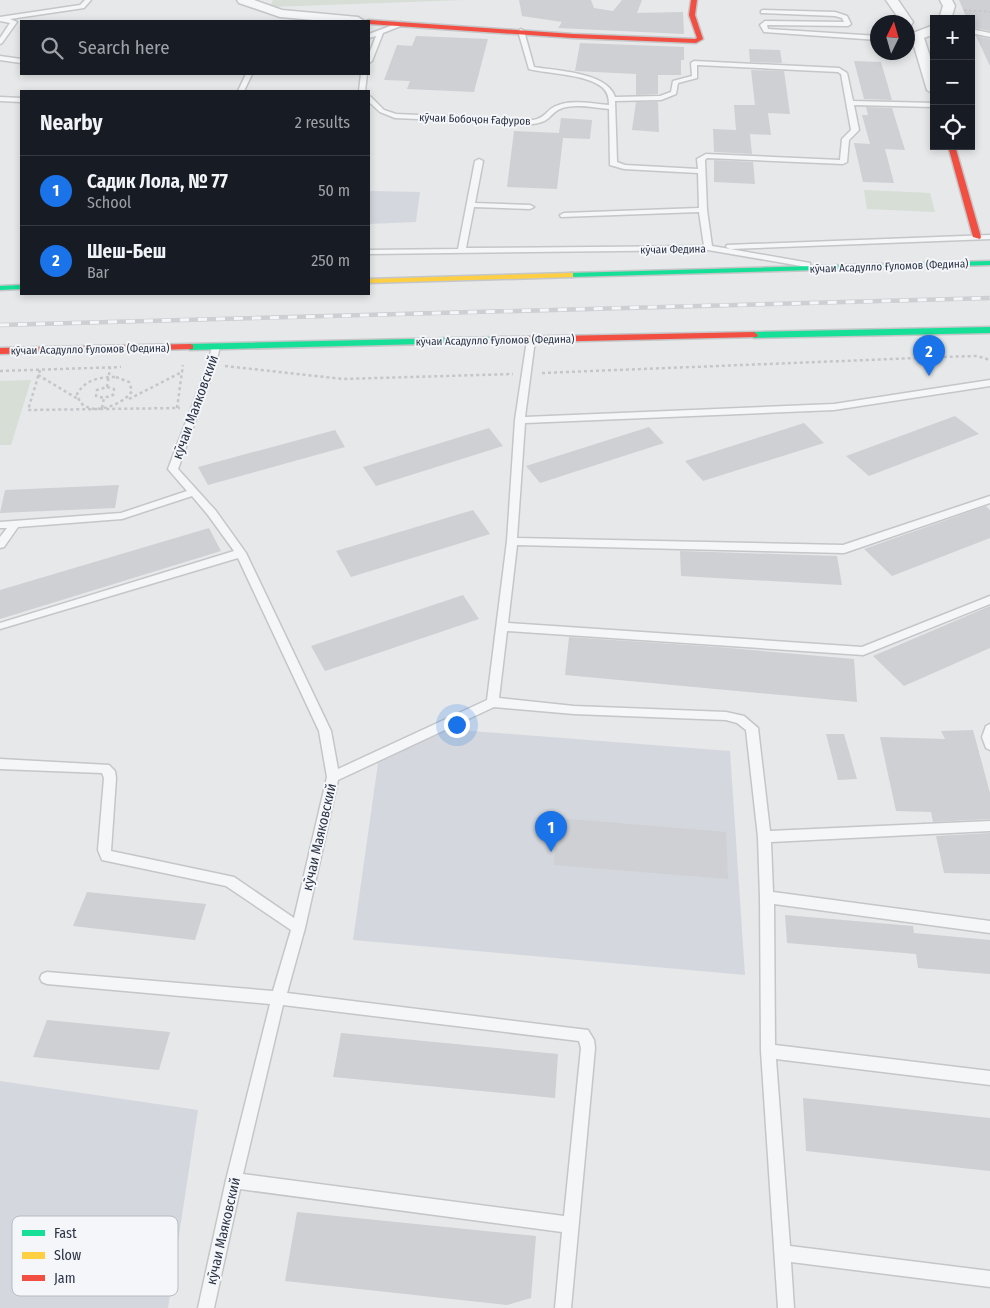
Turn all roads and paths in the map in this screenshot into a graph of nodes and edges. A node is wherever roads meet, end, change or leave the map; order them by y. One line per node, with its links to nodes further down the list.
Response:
1 (88, 0): 9 (lane)
2 (243, 0): 10 (street)
3 (694, 0): 16 (street)
4 (892, 0): 8 (street)
5 (948, 3): 7 (path)
6 (763, 12): 21 (lane)
7 (990, 12)
8 (902, 15)
9 (0, 19): 11 (lane)
10 (348, 20)
11 (14, 22): 12 (lane); 23 (lane)
12 (20, 22)
13 (370, 22): 14 (street)
14 (401, 24): 16 (street); 18 (lane)
15 (930, 30): 22 (street)
16 (522, 31): 36 (lane)
17 (975, 32): 19 (lane)
18 (380, 33): 20 (lane); 26 (lane)
19 (990, 35)
20 (370, 36)
21 (870, 38)
22 (915, 38)
23 (0, 42)
24 (915, 42): 30 (street)
25 (0, 58): 27 (lane)
26 (370, 58)
27 (20, 61)
28 (249, 75): 31 (lane)
29 (364, 75): 32 (lane)
30 (930, 80)
31 (242, 90)
32 (362, 90)
33 (0, 99): 35 (lane)
34 (370, 99): 36 (lane, кӯчаи Бобоҷон Ғафуров)
35 (20, 100)
36 (612, 100): 37 (lane); 41 (lane)
37 (850, 103): 38 (lane); 41 (lane)
38 (930, 105)
39 (952, 150): 46 (street)
40 (479, 161): 42 (lane)
41 (702, 171): 44 (lane)
42 (470, 205): 43 (lane); 50 (lane)
43 (530, 207)
44 (703, 210): 45 (lane); 48 (lane)
45 (564, 215)
46 (977, 237): 47 (lane, кӯчаи Федина); 48 (lane, кӯчаи Федина)
47 (990, 237)
48 (708, 248): 50 (lane, кӯчаи Федина); 52 (lane)
49 (370, 252): 50 (lane, кӯчаи Федина)
50 (461, 252)
51 (990, 263): 52 (street, кӯчаи Асадулло Ғуломов (Федина))
52 (824, 268): 53 (street, кӯчаи Асадулло Ғуломов (Федина))
53 (370, 281)
54 (20, 287): 55 (street)
55 (0, 288)
56 (990, 330): 57 (street, кӯчаи Асадулло Ғуломов (Федина))
57 (531, 340): 58 (street, кӯчаи Асадулло Ғуломов (Федина)); 68 (lane)
58 (216, 346): 59 (street, кӯчаи Асадулло Ғуломов (Федина)); 61 (lane, кӯчаи Маяковский)
59 (0, 350)
60 (990, 360): 68 (path)
61 (212, 364): 68 (path); 76 (lane, кӯчаи Маяковский)
62 (174, 366): 67 (path)
63 (129, 367): 64 (path)
64 (110, 368): 65 (path); 70 (path)
65 (40, 370): 66 (path); 69 (path)
66 (0, 371)
67 (182, 372): 75 (path); 78 (path)
68 (526, 374): 79 (lane)
69 (38, 375): 74 (path); 77 (path)
70 (109, 377): 72 (path); 74 (path); 75 (path)
71 (990, 383): 79 (lane)
72 (106, 387): 73 (path); 73 (path)
73 (104, 398): 77 (path)
74 (78, 399): 77 (path)
75 (126, 400): 77 (path)
76 (196, 407): 78 (path); 80 (lane, кӯчаи Маяковский)
77 (102, 408): 78 (path)
78 (177, 408)
79 (520, 420): 84 (lane)
80 (194, 492): 83 (lane); 86 (lane, кӯчаи Маяковский)
81 (990, 499): 84 (lane)
82 (0, 525): 83 (lane)
83 (14, 525): 85 (lane)
84 (512, 541): 89 (lane)
85 (0, 545)
86 (241, 553): 88 (lane); 94 (lane, кӯчаи Маяковский)
87 (990, 600): 89 (lane)
88 (2, 626)
89 (502, 627): 90 (lane)
90 (492, 702): 94 (lane); 96 (lane)
91 (990, 729): 92 (lane)
92 (990, 746)
93 (0, 764): 99 (lane)
94 (333, 777): 99 (lane, кӯчаи Маяковский)
95 (990, 826): 96 (lane)
96 (764, 837): 97 (lane)
97 (767, 897): 98 (lane); 102 (lane)
98 (990, 926)
99 (298, 928): 101 (lane, кӯчаи Маяковский)
100 (47, 978): 101 (lane)
101 (278, 998): 104 (lane, кӯчаи Маяковский); 105 (lane)
102 (768, 1050): 103 (lane); 106 (lane)
103 (990, 1078)
104 (234, 1180): 105 (lane); 108 (lane, кӯчаи Маяковский)
105 (570, 1225): 109 (lane)
106 (782, 1253): 107 (lane); 110 (lane)
107 (990, 1279)
108 (206, 1308)
109 (563, 1308)
110 (786, 1308)

